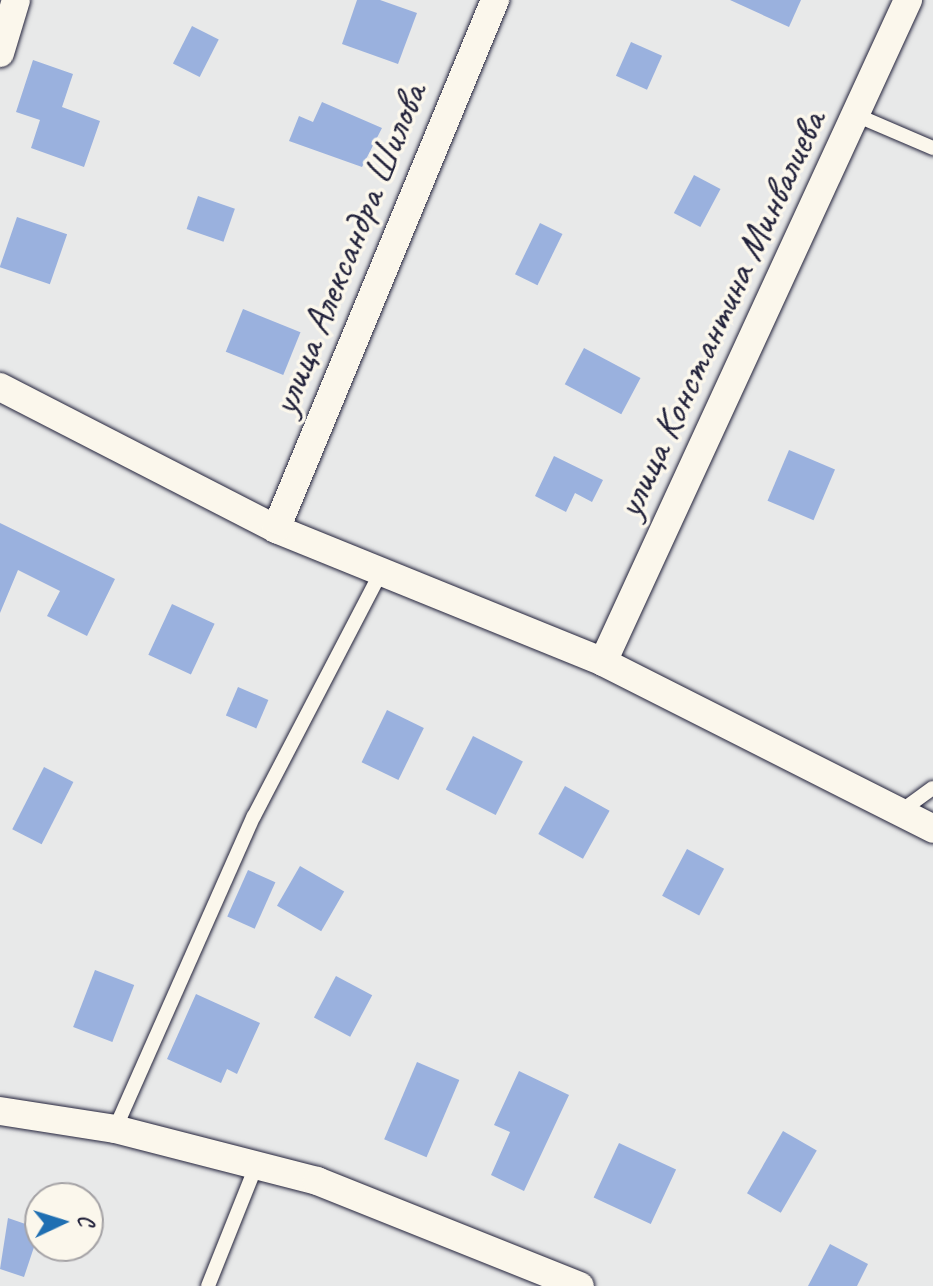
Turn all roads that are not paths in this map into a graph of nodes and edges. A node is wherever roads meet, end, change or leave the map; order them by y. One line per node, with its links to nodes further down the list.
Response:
1 (16, 0): 4 (street)
2 (495, 0): 8 (street, улица Александра Шилова)
3 (908, 0): 5 (street, улица Константина Минвалиева)
4 (0, 53)
5 (856, 115): 6 (lane); 10 (street, улица Константина Минвалиева)
6 (933, 148)
7 (0, 387): 8 (street)
8 (276, 529): 9 (street)
9 (381, 572): 10 (street); 15 (lane)
10 (603, 662): 12 (street)
11 (933, 788): 12 (lane)
12 (901, 811): 13 (street)
13 (933, 829)
14 (0, 1111): 15 (street)
15 (115, 1129): 16 (street)
16 (256, 1166): 17 (lane); 18 (street)
17 (208, 1286)
18 (580, 1286)

